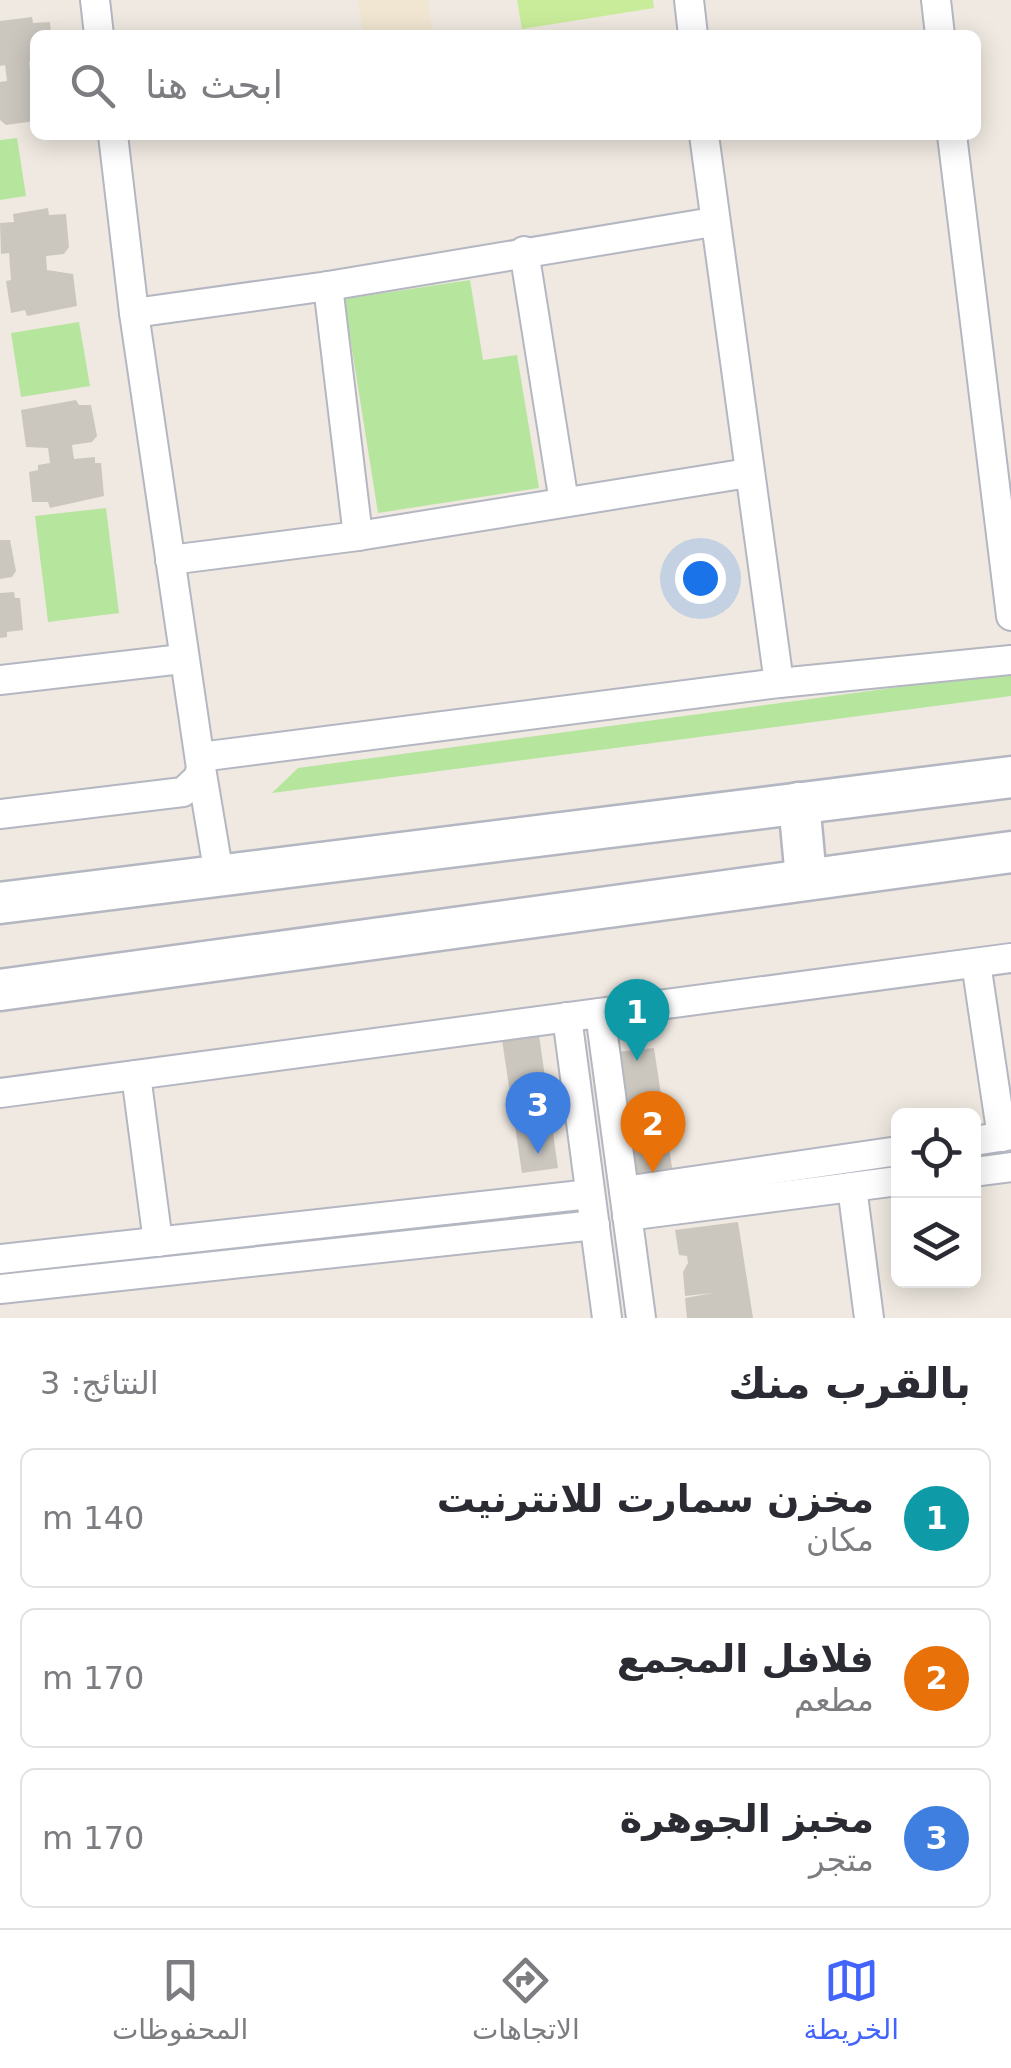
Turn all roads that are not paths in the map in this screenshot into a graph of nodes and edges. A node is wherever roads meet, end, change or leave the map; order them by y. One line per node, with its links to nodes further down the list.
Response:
1 (95, 0): 4 (street)
2 (689, 0): 5 (street)
3 (936, 0): 6 (street)
4 (98, 30)
5 (687, 30)
6 (939, 30)
7 (114, 140): 13 (street)
8 (705, 140): 10 (street)
9 (953, 140): 14 (street)
10 (714, 222): 11 (street); 15 (street)
11 (524, 250): 12 (street); 16 (street)
12 (328, 286): 13 (street); 17 (street)
13 (134, 313): 18 (street)
14 (1000, 454): 19 (street)
15 (748, 473): 16 (street); 23 (street)
16 (564, 502): 17 (street)
17 (358, 536): 18 (street)
18 (170, 560): 20 (street)
19 (1011, 616)
20 (182, 660): 22 (street); 24 (street)
21 (1011, 660): 23 (street)
22 (0, 680)
23 (779, 683): 24 (street)
24 (201, 763): 27 (street); 29 (street)
25 (1011, 777): 26 (main road)
26 (798, 803): 29 (main road); 30 (main road)
27 (0, 814)
28 (1011, 852): 30 (main road)
29 (219, 875): 31 (main road)
30 (806, 878): 34 (main road)
31 (0, 902)
32 (1011, 958): 33 (street)
33 (976, 963): 35 (street); 39 (street)
34 (0, 990)
35 (600, 1013): 36 (street); 46 (street)
36 (567, 1016): 37 (street); 47 (street)
37 (136, 1075): 38 (street); 48 (street)
38 (0, 1093)
39 (1006, 1136): 40 (street)
40 (981, 1139)
41 (891, 1153): 46 (street)
42 (1011, 1167): 43 (street)
43 (981, 1171)
44 (891, 1182): 45 (street)
45 (852, 1187): 46 (street); 53 (street)
46 (626, 1203): 47 (street); 52 (street)
47 (592, 1208): 48 (street); 50 (street); 51 (street)
48 (158, 1242): 49 (street)
49 (0, 1259)
50 (0, 1288)
51 (607, 1318)
52 (641, 1318)
53 (869, 1318)

